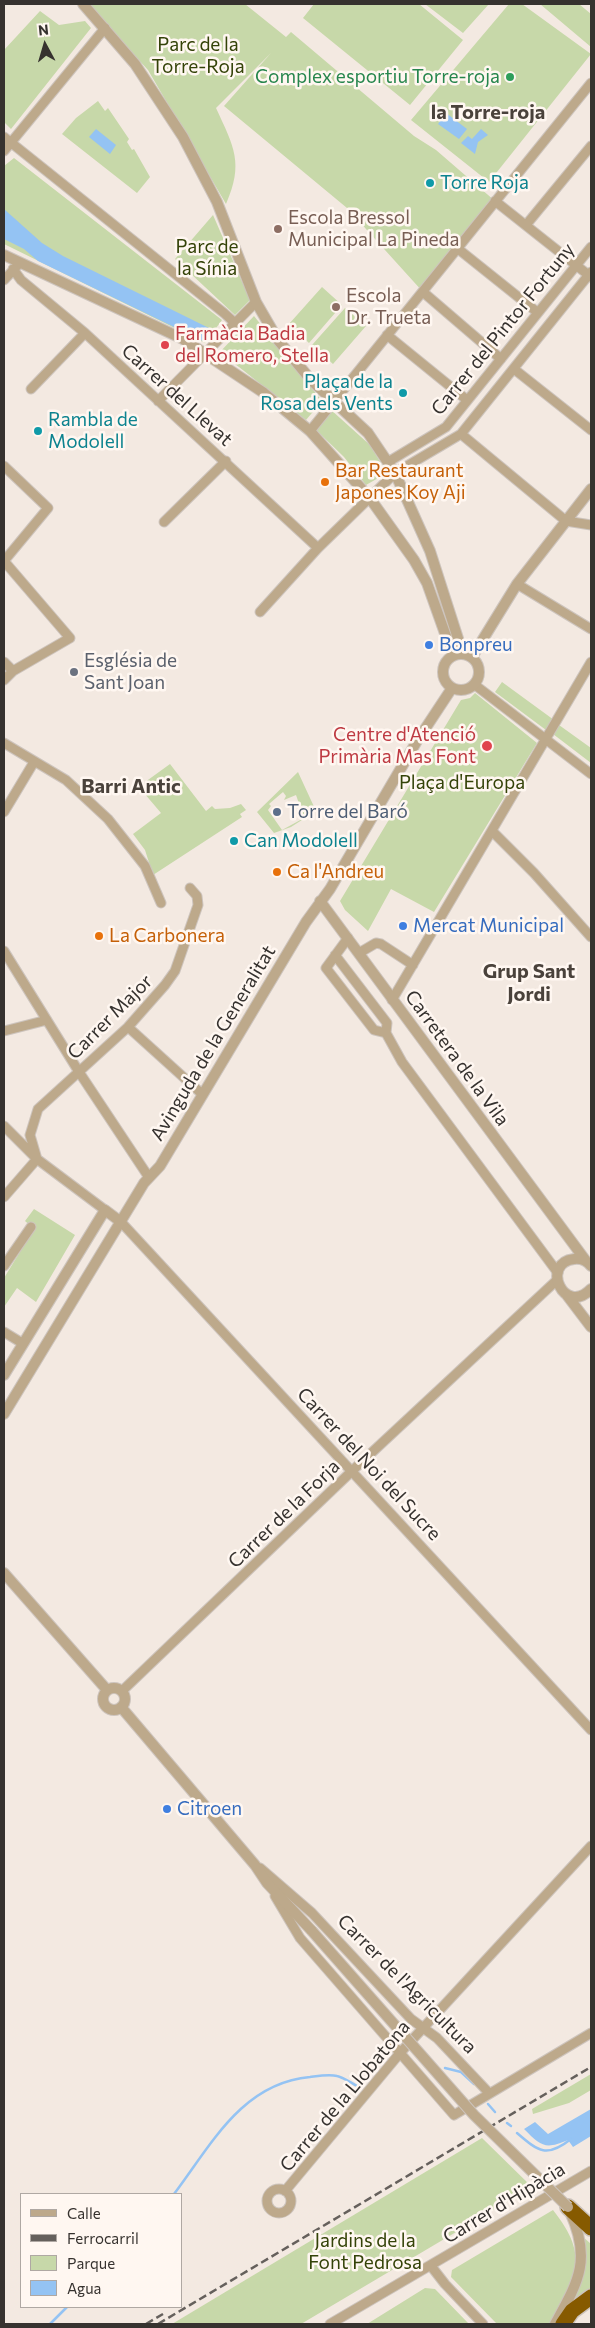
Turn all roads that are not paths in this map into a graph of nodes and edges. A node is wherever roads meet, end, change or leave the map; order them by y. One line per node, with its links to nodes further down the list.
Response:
1 (83, 4): 2 (street)
2 (105, 28): 4 (street); 17 (street)
3 (591, 83): 7 (street)
4 (7, 140): 6 (street); 19 (street)
5 (591, 146): 8 (street)
6 (4, 151)
7 (495, 201): 8 (street); 9 (street)
8 (526, 225): 12 (street)
9 (457, 248): 16 (street); 18 (street)
10 (591, 248): 12 (street, Carrer del Pintor Fortuny)
11 (4, 255): 13 (street)
12 (577, 265): 14 (street); 18 (street, Carrer del Pintor Fortuny)
13 (16, 266): 15 (street); 20 (street, Carrer del Llevat); 22 (street)
14 (590, 275): 24 (street, Carrer del Pintor Fortuny)
15 (4, 280)
16 (424, 292): 21 (street); 23 (street)
17 (256, 302): 19 (street); 28 (street)
18 (538, 312): 23 (street, Carrer del Pintor Fortuny)
19 (235, 323): 22 (street)
20 (85, 333): 25 (street); 26 (street, Carrer del Llevat)
21 (387, 335): 27 (street); 28 (street)
22 (206, 354): 26 (street); 30 (street)
23 (501, 359): 27 (street, Carrer del Pintor Fortuny)
24 (514, 369): 29 (street); 31 (street, Carrer del Pintor Fortuny)
25 (31, 389)
26 (158, 400): 32 (street, Carrer del Llevat)
27 (467, 400): 33 (street, Carrer del Pintor Fortuny)
28 (334, 401): 30 (street); 33 (street)
29 (591, 430)
30 (310, 431): 37 (street)
31 (461, 434): 35 (street, Carrer del Pintor Fortuny); 38 (street)
32 (226, 461): 39 (street); 41 (street, Carrer del Llevat)
33 (388, 462): 35 (street)
34 (4, 466): 42 (street)
35 (395, 473): 37 (street, Carrer del Pintor Fortuny); 46 (street)
36 (591, 489): 38 (street)
37 (369, 497): 41 (street, Carrer del Pintor Fortuny); 46 (street)
38 (566, 521): 40 (street); 43 (street)
39 (164, 522)
40 (591, 525)
41 (318, 548): 44 (street, Carrer del Pintor Fortuny)
42 (4, 561): 49 (street)
43 (517, 584): 45 (street); 46 (street)
44 (260, 612)
45 (591, 629)
46 (463, 656): 51 (street); 52 (street)
47 (4, 662): 49 (street)
48 (591, 662): 53 (street)
49 (13, 671): 50 (street)
50 (4, 680)
51 (475, 685): 52 (street); 53 (street)
52 (452, 688): 60 (street, Avinguda de la Generalitat)
53 (545, 741): 56 (street); 58 (street)
54 (4, 743): 55 (street)
55 (34, 762): 57 (street); 61 (street)
56 (591, 774)
57 (4, 812)
58 (492, 830): 62 (street); 67 (street)
59 (190, 888): 70 (street, Carrer Major)
60 (320, 901): 63 (street, Carretera de la Vila); 74 (street, Avinguda de la Generalitat)
61 (161, 903)
62 (591, 937)
63 (348, 938): 65 (street, Carretera de la Vila); 66 (street)
64 (4, 951): 69 (street)
65 (359, 953): 67 (street); 68 (street, Carretera de la Vila)
66 (336, 955): 72 (street, Carretera de la Vila); 72 (street, Carretera de la Vila)
67 (413, 965): 68 (street)
68 (392, 1000): 84 (street, Carretera de la Vila)
69 (47, 1020): 71 (street); 73 (street)
70 (128, 1027): 73 (street, Carrer Major); 74 (street)
71 (4, 1030)
72 (386, 1033): 88 (street, Carretera de la Vila)
73 (80, 1072): 78 (street, Carrer Major); 79 (street)
74 (202, 1094): 79 (street, Avinguda de la Generalitat)
75 (4, 1126): 76 (street)
76 (12, 1133): 77 (street); 78 (street)
77 (4, 1141)
78 (37, 1159): 80 (street); 81 (street)
79 (148, 1176): 82 (street, Avinguda de la Generalitat)
80 (4, 1198)
81 (105, 1210): 82 (street); 93 (street)
82 (121, 1222): 95 (street, Avinguda de la Generalitat); 96 (street, Carrer del Noi del Sucre)
83 (31, 1227): 87 (street)
84 (566, 1236): 85 (street); 86 (street, Carretera de la Vila)
85 (567, 1261): 86 (street); 88 (street)
86 (588, 1263)
87 (4, 1266)
88 (557, 1277): 90 (street); 96 (street, Carrer de la Forja)
89 (591, 1290): 90 (street)
90 (566, 1294): 91 (street)
91 (591, 1327)
92 (4, 1332): 93 (street)
93 (22, 1343): 94 (street)
94 (4, 1375)
95 (4, 1414)
96 (352, 1470): 99 (street, Carrer de la Forja); 101 (street, Carrer del Noi del Sucre)
97 (4, 1574): 98 (street)
98 (107, 1690): 99 (street); 100 (street)
99 (122, 1691): 100 (street)
100 (121, 1707): 103 (street, Carrer de l'Agricultura)
101 (591, 1730)
102 (591, 1846): 105 (street, Carrer de la Llobatona)
103 (255, 1865): 104 (street, Carrer de l'Agricultura); 105 (street, Carrer de l'Agricultura)
104 (267, 1883): 107 (street, Carrer de l'Agricultura); 111 (street, Carrer de l'Agricultura, bridge)
105 (423, 2028): 107 (street, Carrer de la Llobatona); 108 (street, Carrer de l'Agricultura)
106 (591, 2033): 108 (street)
107 (400, 2053): 108 (street, Carrer de l'Agricultura); 110 (street, Carrer de la Llobatona)
108 (490, 2093)
109 (591, 2171): 114 (street, Carrer d'Hipàcia)
110 (285, 2191)
111 (568, 2206): 112 (street); 113 (highway); 118 (street)
112 (591, 2219)
113 (591, 2228)
114 (431, 2266): 116 (street, Carrer d'Hipàcia); 117 (street)
115 (591, 2296): 119 (highway)
116 (330, 2324)
117 (483, 2324)
118 (555, 2324)
119 (563, 2324)

